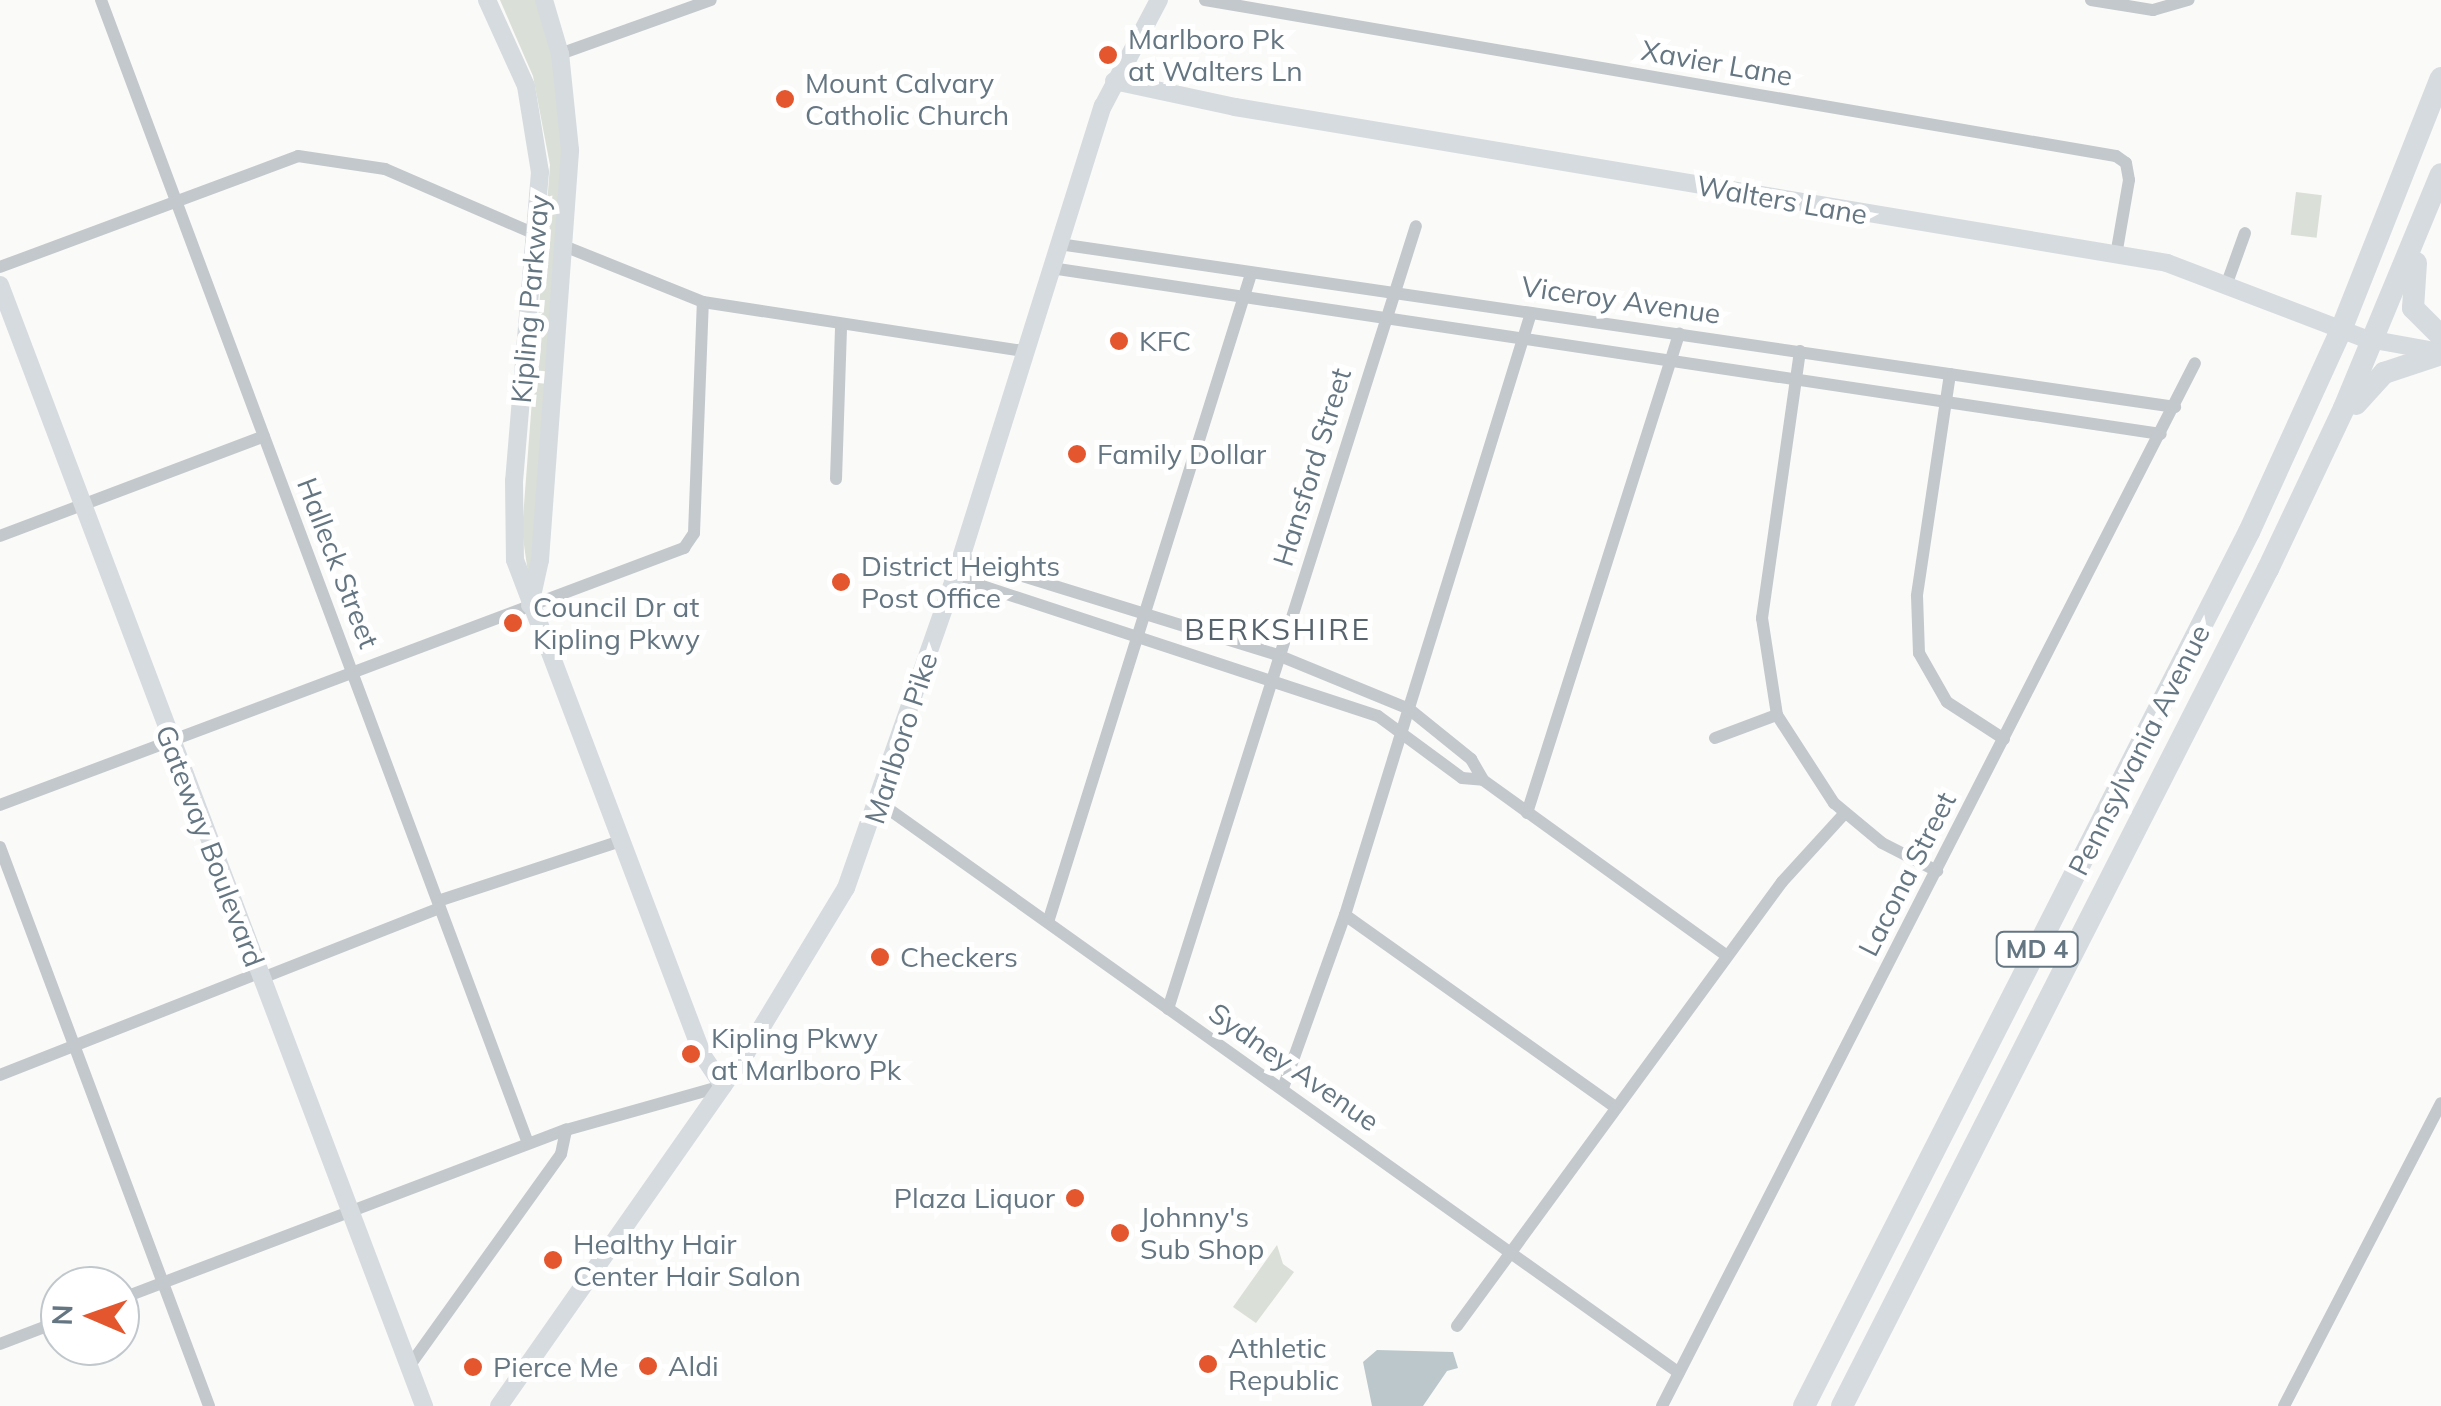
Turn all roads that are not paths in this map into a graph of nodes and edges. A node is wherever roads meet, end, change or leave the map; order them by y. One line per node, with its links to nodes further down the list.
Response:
1 (101, 0): 13 (street, Halleck Street)
2 (486, 0): 17 (street, Kipling Parkway)
3 (544, 0): 9 (street, Kipling Parkway)
4 (712, 0): 9 (street)
5 (1159, 0): 11 (street, Marlboro Pike)
6 (1205, 0): 20 (street, Xavier Lane)
7 (2091, 0): 8 (street)
8 (2189, 0)
9 (560, 54): 19 (street, Kipling Parkway)
10 (2441, 78): 32 (highway, Pennsylvania Avenue / MD 4)
11 (1114, 81): 18 (street, Marlboro Pike); 20 (street, Walters Lane)
12 (2441, 174): 14 (highway, Pennsylvania Avenue / MD 4)
13 (174, 198): 17 (street); 21 (street); 47 (street, Halleck Street)
14 (2431, 198): 34 (highway); 36 (highway, Pennsylvania Avenue / MD 4)
15 (1416, 226): 26 (street, Hansford Street)
16 (2245, 233): 24 (street)
17 (535, 234): 54 (street, Kipling Parkway)
18 (1059, 244): 22 (street, Marlboro Pike); 23 (street, Viceroy Avenue)
19 (564, 246): 28 (street); 54 (street, Kipling Parkway)
20 (2116, 255): 24 (street, Walters Lane)
21 (0, 267)
22 (1051, 268): 27 (street, Viceroy Avenue); 37 (street, Marlboro Pike)
23 (1251, 274): 26 (street, Viceroy Avenue); 27 (street)
24 (2227, 283): 32 (street, Walters Lane)
25 (0, 285): 50 (street, Gateway Boulevard)
26 (1394, 292): 29 (street, Viceroy Avenue); 30 (street, Hansford Street)
27 (1246, 295): 30 (street, Viceroy Avenue); 55 (street)
28 (703, 302): 31 (street); 54 (street)
29 (1531, 313): 33 (street, Viceroy Avenue); 35 (street)
30 (1386, 316): 35 (street, Viceroy Avenue); 57 (street, Hansford Street)
31 (841, 324): 37 (street); 49 (street)
32 (2341, 330): 36 (street, Walters Lane); 101 (highway, Pennsylvania Avenue / MD 4)
33 (1679, 334): 38 (street, Viceroy Avenue); 40 (street)
34 (2441, 336)
35 (1525, 338): 40 (street, Viceroy Avenue); 60 (street)
36 (2372, 340): 39 (street, Walters Lane); 48 (highway, Pennsylvania Avenue / MD 4)
37 (1023, 351): 52 (street, Marlboro Pike)
38 (1800, 351): 42 (street, Viceroy Avenue); 43 (street)
39 (2441, 353): 48 (highway)
40 (1674, 359): 43 (street, Viceroy Avenue); 69 (street)
41 (2195, 363): 45 (street, Lacona Street)
42 (1950, 374): 44 (street); 45 (street, Viceroy Avenue)
43 (1795, 377): 44 (street, Viceroy Avenue); 61 (street)
44 (1946, 398): 46 (street, Viceroy Avenue); 64 (street)
45 (2175, 407): 46 (street, Lacona Street)
46 (2161, 434): 64 (street, Lacona Street)
47 (264, 436): 50 (street); 58 (street, Halleck Street)
48 (2323, 452): 102 (highway, Pennsylvania Avenue / MD 4)
49 (836, 479)
50 (80, 504): 51 (street); 65 (street, Gateway Boulevard)
51 (0, 536)
52 (961, 557): 53 (street, Marlboro Pike); 55 (street)
53 (955, 577): 56 (street); 67 (street, Marlboro Pike)
54 (530, 606): 58 (street); 71 (street, Kipling Parkway)
55 (1146, 615): 56 (street); 57 (street)
56 (1140, 636): 59 (street); 76 (street)
57 (1280, 656): 59 (street, Hansford Street); 60 (street)
58 (352, 672): 65 (street); 74 (street, Halleck Street)
59 (1272, 680): 62 (street); 79 (street, Hansford Street)
60 (1409, 709): 62 (street); 66 (street)
61 (1777, 715): 63 (street); 70 (street)
62 (1401, 734): 66 (street); 75 (street)
63 (1714, 738)
64 (2004, 739): 73 (street, Lacona Street)
65 (170, 741): 68 (street); 78 (street, Gateway Boulevard)
66 (1483, 780): 69 (street)
67 (880, 803): 76 (street, Sydney Avenue); 82 (street, Marlboro Pike)
68 (0, 805)
69 (1527, 813): 77 (street)
70 (1845, 813): 73 (street); 77 (street)
71 (621, 840): 74 (street); 82 (street, Kipling Parkway)
72 (0, 848): 80 (street)
73 (1937, 871): 96 (street, Lacona Street)
74 (439, 904): 78 (street); 87 (street, Halleck Street)
75 (1345, 915): 83 (street); 85 (street)
76 (1049, 918): 79 (street, Sydney Avenue)
77 (1726, 955): 85 (street)
78 (260, 975): 80 (street); 88 (street, Gateway Boulevard)
79 (1168, 1009): 83 (street, Sydney Avenue)
80 (76, 1045): 81 (street); 90 (street)
81 (0, 1075)
82 (723, 1086): 86 (street); 99 (street, Marlboro Pike)
83 (1283, 1088): 89 (street, Sydney Avenue)
84 (2441, 1103): 103 (street)
85 (1614, 1106): 89 (street)
86 (566, 1130): 87 (street); 95 (street)
87 (528, 1144): 88 (street)
88 (348, 1214): 90 (street); 95 (street, Gateway Boulevard)
89 (1509, 1253): 92 (street); 96 (street, Sydney Avenue)
90 (162, 1282): 91 (street); 97 (street)
91 (140, 1290)
92 (1457, 1326)
93 (40, 1329): 94 (street)
94 (0, 1344)
95 (410, 1366): 98 (street, Gateway Boulevard)
96 (1679, 1372): 100 (street, Lacona Street)
97 (209, 1406)
98 (424, 1406)
99 (499, 1406)
100 (1662, 1406)
101 (1804, 1406)
102 (1842, 1406)
103 (2284, 1406)

